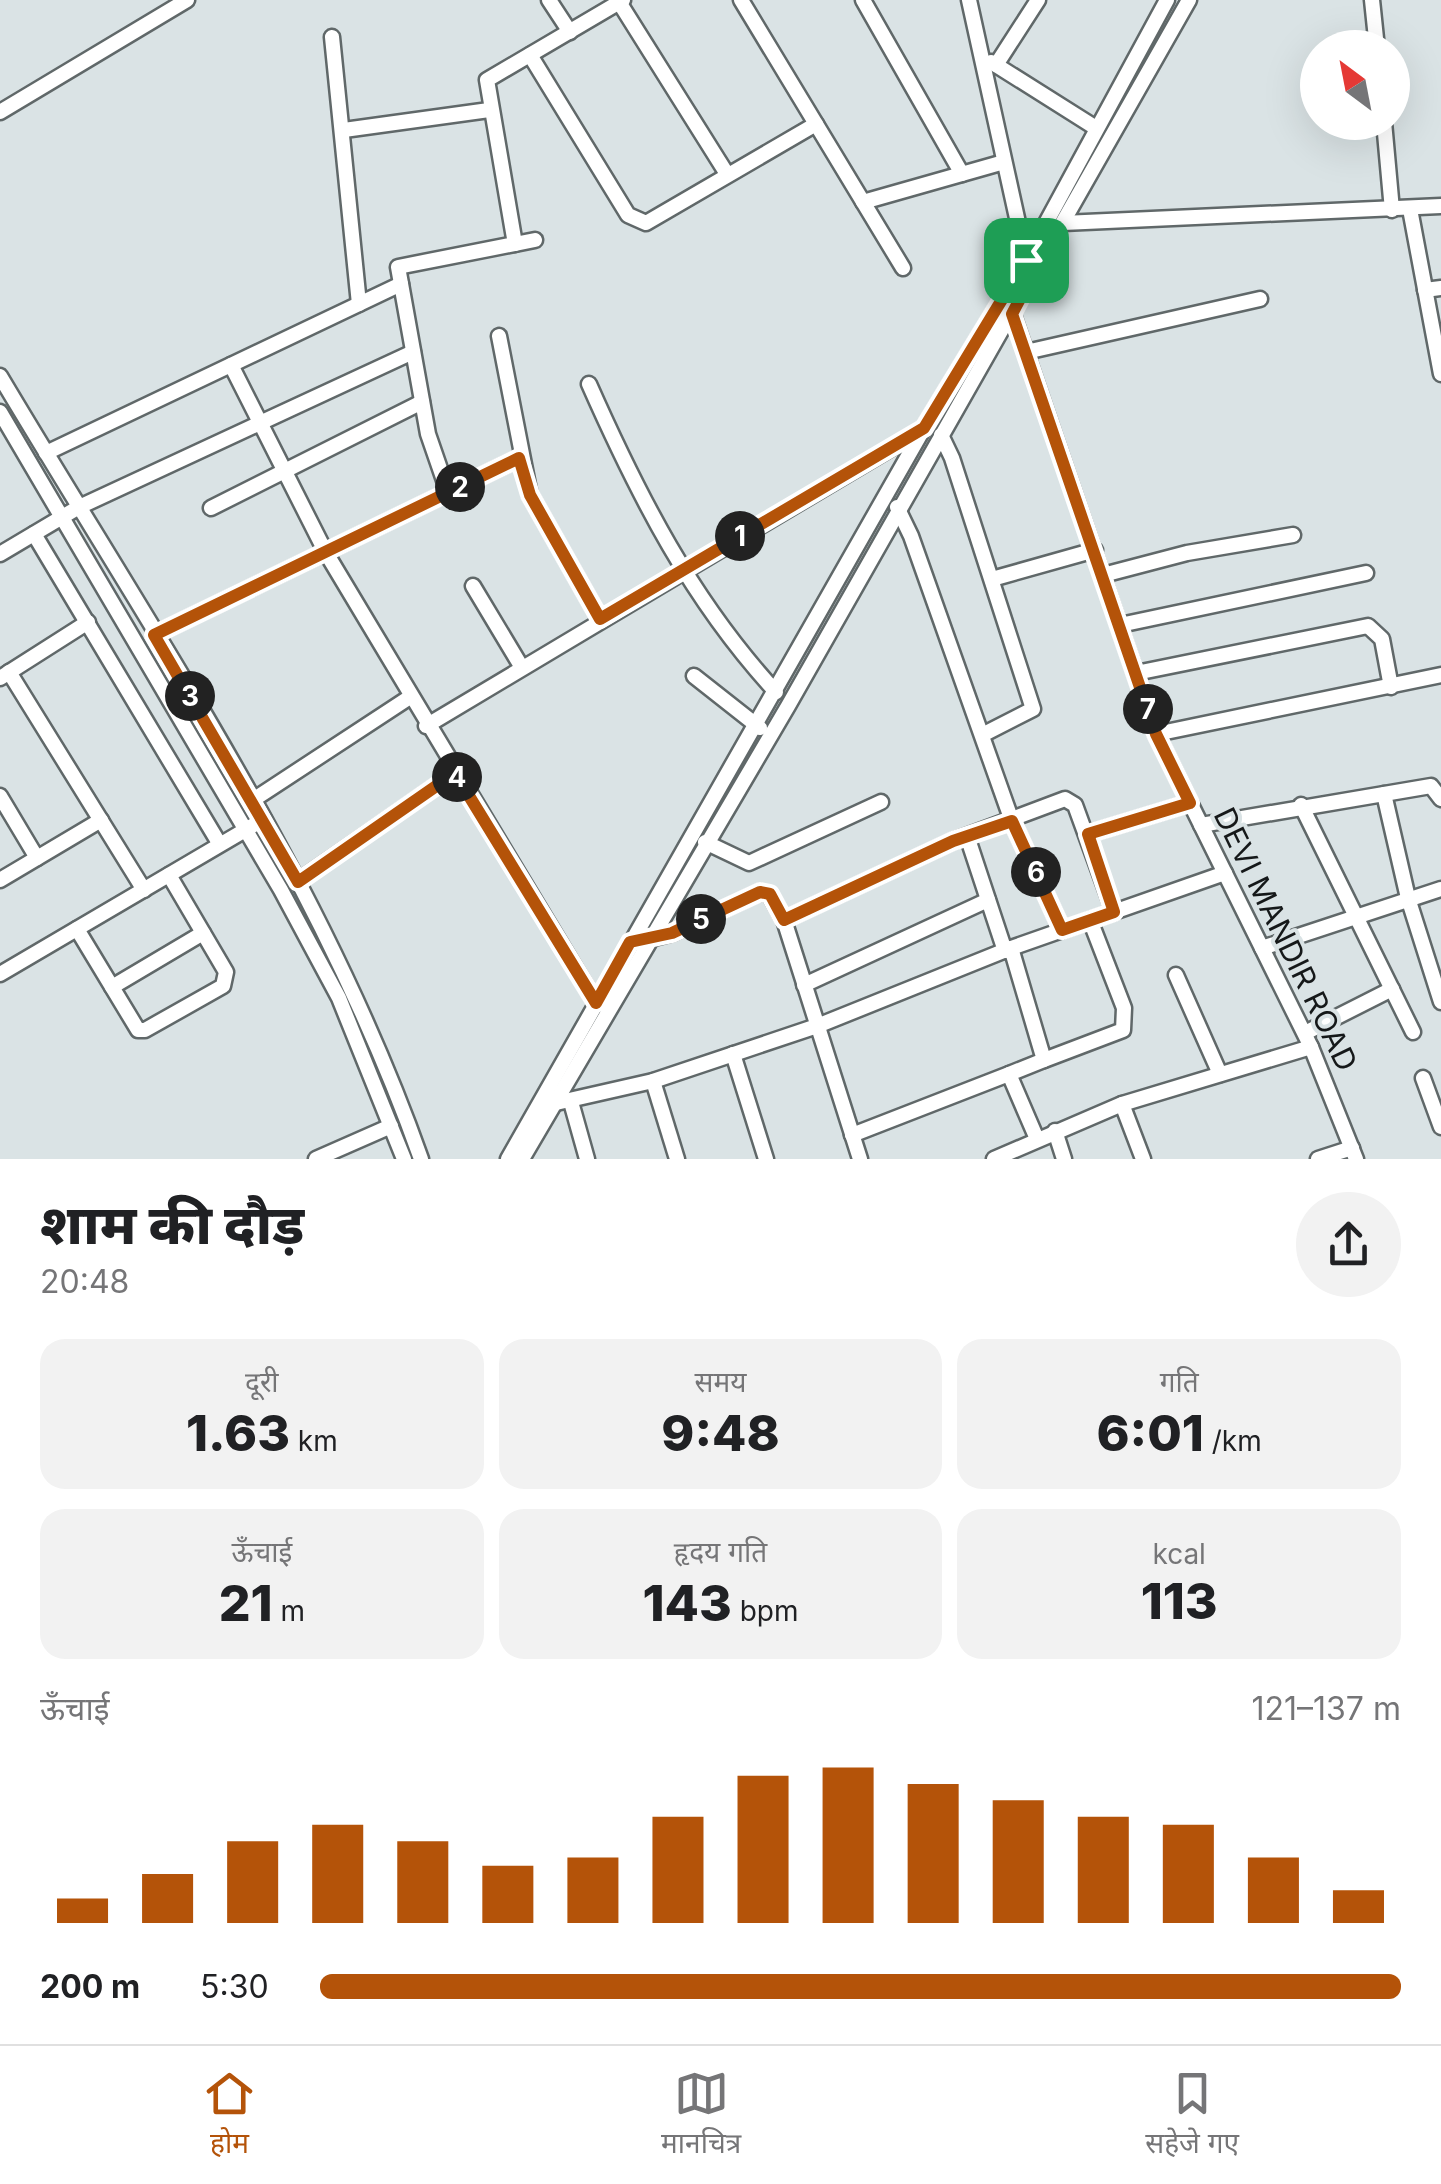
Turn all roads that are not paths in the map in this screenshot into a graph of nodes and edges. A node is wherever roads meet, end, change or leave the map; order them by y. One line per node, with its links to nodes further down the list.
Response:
1 (187, 0): 18 (street)
2 (550, 0): 12 (street)
3 (740, 0): 19 (street)
4 (863, 0): 25 (street)
5 (969, 0): 15 (street)
6 (1038, 0): 16 (street)
7 (1167, 0): 20 (street)
8 (1189, 0): 30 (street)
9 (1372, 0): 11 (street)
10 (621, 1): 12 (street); 24 (street)
11 (1375, 30)
12 (570, 32): 14 (street)
13 (332, 38): 21 (street)
14 (530, 55): 17 (street); 24 (street)
15 (982, 58): 16 (street); 23 (street)
16 (996, 65): 20 (street)
17 (489, 110): 21 (street); 32 (street)
18 (0, 112)
19 (816, 124): 24 (street); 26 (street)
20 (1096, 128): 33 (street)
21 (344, 130): 40 (street)
22 (1386, 140): 29 (street)
23 (1004, 162): 25 (street); 33 (street)
24 (727, 174)
25 (962, 174): 26 (street)
26 (863, 202): 34 (street)
27 (1441, 206): 28 (street)
28 (1410, 209): 29 (street); 37 (street)
29 (1392, 210): 30 (street)
30 (1063, 223): 35 (street)
31 (535, 240): 32 (street)
32 (514, 244): 36 (street)
33 (1026, 260): 35 (street); 38 (street)
34 (903, 268)
35 (1030, 280): 41 (street)
36 (401, 284): 40 (street); 43 (street)
37 (1433, 289): 46 (street)
38 (1004, 292): 41 (street, DEVI MANDIR ROAD); 52 (street)
39 (1260, 300): 44 (street)
40 (358, 304): 45 (street)
41 (1012, 314): 44 (street, DEVI MANDIR ROAD); 53 (street)
42 (499, 336): 55 (street)
43 (413, 352): 49 (street); 51 (street)
44 (1026, 352): 64 (street, DEVI MANDIR ROAD)
45 (231, 365): 51 (street); 54 (street)
46 (1441, 374)
47 (0, 376): 54 (street)
48 (589, 384): 67 (street)
49 (422, 402): 56 (street); 57 (street)
50 (0, 412): 61 (street)
51 (264, 422): 56 (street); 59 (street)
52 (924, 428): 67 (street); 82 (street)
53 (940, 434): 58 (street); 70 (street)
54 (46, 453): 59 (street)
55 (519, 458): 57 (street); 72 (street)
56 (286, 471): 60 (street); 65 (street)
57 (448, 492): 65 (street)
58 (897, 507): 86 (street); 88 (street)
59 (79, 508): 61 (street); 75 (street)
60 (211, 508)
61 (63, 517): 62 (street); 101 (street)
62 (34, 534): 66 (street); 73 (street)
63 (1294, 535): 69 (street)
64 (1095, 550): 69 (street, DEVI MANDIR ROAD); 70 (street)
65 (325, 551): 75 (street); 83 (street)
66 (0, 554)
67 (682, 571): 72 (street); 82 (street)
68 (1366, 573): 74 (street)
69 (1103, 576): 74 (street, DEVI MANDIR ROAD)
70 (992, 579): 86 (street)
71 (473, 586): 76 (street)
72 (600, 619): 76 (street)
73 (88, 622): 78 (street); 105 (street)
74 (1120, 625): 77 (street, DEVI MANDIR ROAD)
75 (154, 635): 93 (street)
76 (522, 666): 85 (street)
77 (1136, 672): 81 (street); 87 (street, DEVI MANDIR ROAD)
78 (5, 675): 98 (street)
79 (1441, 675): 81 (street)
80 (694, 676): 84 (street)
81 (1392, 687): 87 (street)
82 (776, 692): 84 (street)
83 (410, 697): 85 (street); 93 (street)
84 (756, 725): 88 (street); 123 (street)
85 (426, 726): 89 (street)
86 (984, 734): 99 (street)
87 (1156, 734): 95 (street, DEVI MANDIR ROAD)
88 (769, 736): 104 (street)
89 (455, 773): 110 (street); 132 (street)
90 (1384, 794): 92 (street); 96 (street); 113 (street)
91 (0, 796): 106 (street)
92 (1441, 798)
93 (252, 800): 97 (street)
94 (880, 802): 104 (street)
95 (1190, 803): 100 (street, DEVI MANDIR ROAD); 102 (street)
96 (1300, 805): 100 (street); 116 (street)
97 (264, 819): 101 (street); 110 (street)
98 (101, 820): 106 (street); 112 (street)
99 (1012, 821): 102 (street); 103 (street); 120 (street)
100 (1200, 825): 107 (street, DEVI MANDIR ROAD)
101 (246, 830): 105 (street); 144 (street)
102 (1088, 834): 115 (street)
103 (967, 836): 114 (street); 117 (street)
104 (705, 842): 122 (street)
105 (219, 843): 108 (street)
106 (37, 858): 109 (street)
107 (1224, 872): 115 (street); 124 (street, DEVI MANDIR ROAD)
108 (169, 875): 112 (street); 121 (street)
109 (0, 880)
110 (298, 882): 152 (street)
111 (1441, 889): 113 (street)
112 (144, 890): 119 (street)
113 (1408, 898): 116 (street); 131 (street)
114 (988, 900): 125 (street); 128 (street)
115 (1114, 912): 118 (street)
116 (1354, 916): 124 (street); 130 (street)
117 (784, 920): 122 (street); 128 (street)
118 (1090, 920): 120 (street); 137 (street)
119 (78, 929): 126 (street); 129 (street)
120 (1062, 930): 125 (street)
121 (202, 933): 129 (street); 129 (street)
122 (650, 939): 123 (street); 142 (street)
123 (630, 942): 132 (street)
124 (1262, 948): 135 (street, DEVI MANDIR ROAD)
125 (1008, 950): 133 (street); 137 (street)
126 (0, 974)
127 (1176, 976): 139 (street)
128 (804, 984): 133 (street)
129 (112, 988)
130 (1392, 990): 134 (street); 135 (street)
131 (1441, 1002)
132 (596, 1003): 153 (street)
133 (818, 1026): 136 (street); 147 (street)
134 (1413, 1032)
135 (1308, 1040): 139 (street); 149 (street, DEVI MANDIR ROAD)
136 (733, 1054): 141 (street); 157 (street)
137 (1044, 1060): 138 (street)
138 (1009, 1074): 147 (street); 148 (street)
139 (1220, 1074): 143 (street)
140 (1423, 1078): 145 (street)
141 (653, 1081): 142 (street); 156 (street)
142 (563, 1102): 154 (street); 155 (street)
143 (1122, 1104): 146 (street); 161 (street)
144 (391, 1126): 150 (street); 151 (street)
145 (1441, 1127)
146 (1055, 1131): 148 (street); 160 (street)
147 (852, 1135): 158 (street)
148 (1037, 1139): 159 (street)
149 (1354, 1154): 162 (street)
150 (316, 1159)
151 (404, 1159)
152 (422, 1159)
153 (508, 1159)
154 (522, 1159)
155 (587, 1159)
156 (677, 1159)
157 (766, 1159)
158 (860, 1159)
159 (994, 1159)
160 (1064, 1159)
161 (1143, 1159)
162 (1318, 1159)

